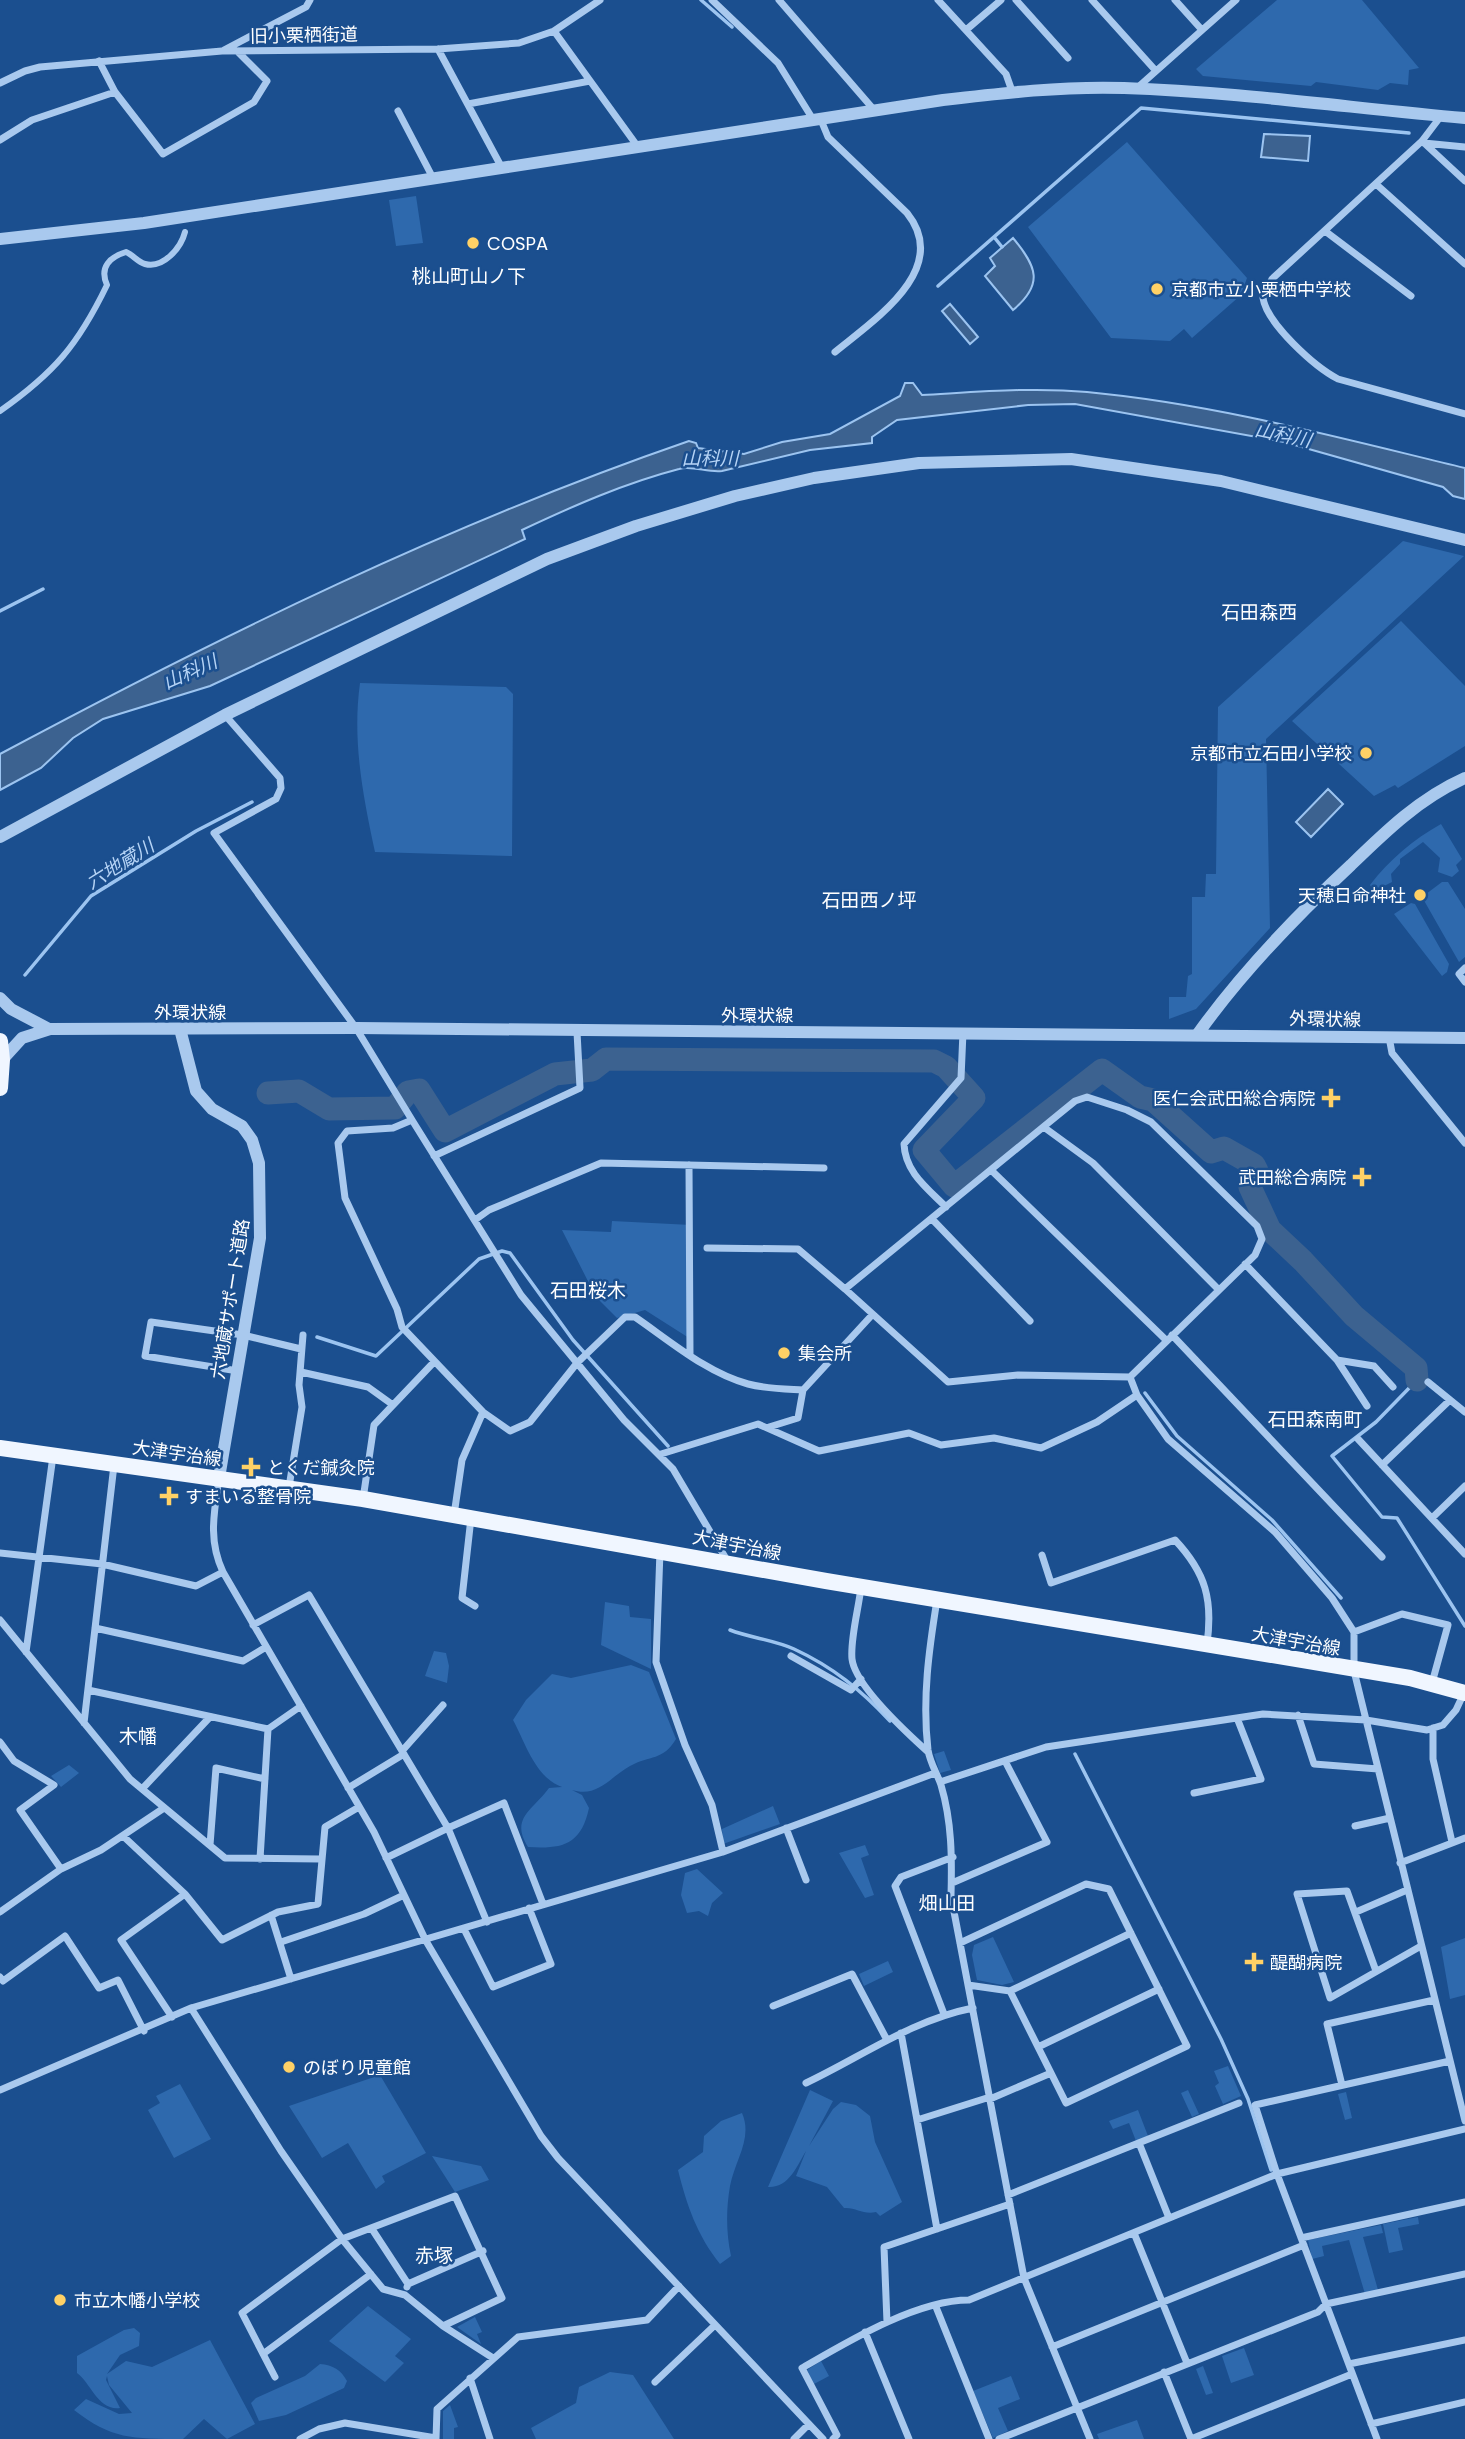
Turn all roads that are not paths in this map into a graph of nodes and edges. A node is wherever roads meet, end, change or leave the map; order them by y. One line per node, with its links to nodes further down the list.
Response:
1 (310, 0): 15 (street)
2 (600, 0): 13 (street, 旧小栗栖街道)
3 (712, 0): 30 (street)
4 (779, 0): 27 (street)
5 (938, 0): 11 (street)
6 (1001, 0): 11 (street)
7 (1016, 0): 17 (street)
8 (1092, 0): 19 (street)
9 (1175, 0): 12 (street)
10 (1236, 0): 12 (street)
11 (966, 30): 23 (street)
12 (1202, 30): 19 (street)
13 (554, 32): 14 (street, 旧小栗栖街道); 20 (street)
14 (438, 49): 16 (street, 旧小栗栖街道); 25 (street)
15 (222, 51): 16 (street, 旧小栗栖街道); 18 (street, 旧小栗栖街道)
16 (238, 51): 24 (street)
17 (1068, 58)
18 (99, 61): 21 (street, 旧小栗栖街道); 24 (street)
19 (1156, 71): 22 (street)
20 (590, 81): 25 (street); 34 (street)
21 (0, 83)
22 (1137, 89): 23 (street); 28 (street)
23 (1012, 91): 27 (street)
24 (115, 92): 31 (street)
25 (468, 104): 35 (street)
26 (398, 111): 36 (street)
27 (875, 111): 30 (street)
28 (1442, 116): 29 (street); 32 (street)
29 (1465, 118)
30 (817, 120): 34 (street); 44 (street)
31 (0, 139)
32 (1423, 142): 33 (street); 37 (street); 38 (street)
33 (1465, 147)
34 (639, 148): 35 (street)
35 (502, 169): 36 (street)
36 (433, 178): 41 (street)
37 (1465, 181)
38 (1376, 184): 40 (street); 42 (street)
39 (185, 232): 45 (street)
40 (1325, 232): 43 (street); 46 (street)
41 (0, 239)
42 (1465, 264)
43 (1411, 296)
44 (835, 352)
45 (0, 411)
46 (1465, 414)
47 (1465, 540): 48 (street)
48 (225, 715): 50 (street); 54 (street)
49 (1465, 778): 59 (street)
50 (0, 837)
51 (1465, 968): 52 (street)
52 (1465, 982)
53 (0, 998): 55 (street, 外環状線)
54 (356, 1028): 56 (street, 外環状線); 57 (street, 外環状線); 65 (street)
55 (50, 1029): 56 (street, 外環状線); 63 (street, 外環状線)
56 (180, 1029): 81 (street, 六地蔵サポート道路)
57 (577, 1032): 58 (street, 外環状線); 68 (street)
58 (963, 1032): 59 (street, 外環状線); 72 (street)
59 (1197, 1035): 60 (street, 外環状線)
60 (1390, 1037): 61 (street, 外環状線); 67 (street)
61 (1465, 1038)
62 (0, 1041): 63 (main road)
63 (2, 1060): 64 (main road)
64 (0, 1088)
65 (412, 1120): 68 (street); 87 (street)
66 (1045, 1128): 71 (street); 76 (street); 78 (street)
67 (1465, 1143)
68 (434, 1156): 74 (street)
69 (689, 1165): 70 (street); 74 (street); 85 (street)
70 (824, 1167)
71 (991, 1170): 72 (street); 83 (street)
72 (946, 1206): 73 (street)
73 (932, 1219): 77 (street); 80 (street)
74 (475, 1220): 88 (street)
75 (706, 1248): 77 (street)
76 (1245, 1264): 78 (street); 86 (street)
77 (845, 1289): 79 (street)
78 (1218, 1289): 83 (street)
79 (872, 1315): 91 (street); 94 (street)
80 (1030, 1321)
81 (243, 1335): 84 (street); 89 (street, 六地蔵サポート道路); 89 (street)
82 (303, 1335): 84 (street)
83 (1169, 1338): 91 (street); 120 (street)
84 (302, 1349): 90 (street)
85 (690, 1354): 88 (street); 94 (street)
86 (1337, 1360): 93 (street); 98 (street)
87 (433, 1362): 97 (street); 99 (street)
88 (578, 1363): 99 (street); 104 (street)
89 (238, 1371): 108 (street, 六地蔵サポート道路)
90 (301, 1372): 97 (street); 110 (street)
91 (1130, 1377): 95 (street)
92 (1428, 1382): 96 (street)
93 (1393, 1387)
94 (803, 1390): 101 (street)
95 (1137, 1395): 101 (street); 130 (street)
96 (1450, 1400): 100 (street); 107 (street)
97 (393, 1405): 111 (street)
98 (1367, 1406)
99 (482, 1412): 112 (street)
100 (1465, 1412)
101 (769, 1427): 104 (street)
102 (1358, 1439): 107 (street)
103 (0, 1448): 105 (main road, 大津宇治線)
104 (661, 1454): 121 (street)
105 (53, 1456): 106 (main road, 大津宇治線); 119 (street)
106 (114, 1465): 108 (main road, 大津宇治線); 122 (street)
107 (1382, 1465): 114 (street)
108 (219, 1478): 110 (main road, 大津宇治線); 123 (street)
109 (1465, 1486): 114 (street)
110 (289, 1488): 111 (main road, 大津宇治線)
111 (363, 1499): 112 (main road, 大津宇治線)
112 (454, 1515): 113 (main road, 大津宇治線)
113 (471, 1518): 115 (main road, 大津宇治線); 126 (street)
114 (1432, 1518): 117 (street)
115 (660, 1550): 121 (main road, 大津宇治線); 170 (street)
116 (0, 1553): 119 (street)
117 (1465, 1553)
118 (1042, 1555): 131 (street)
119 (40, 1557): 122 (street); 133 (street)
120 (1382, 1557)
121 (729, 1563): 124 (main road, 大津宇治線)
122 (102, 1564): 123 (street); 129 (street)
123 (223, 1572): 128 (street)
124 (861, 1587): 125 (main road, 大津宇治線); 136 (street)
125 (937, 1598): 131 (main road, 大津宇治線); 151 (street)
126 (475, 1606)
127 (0, 1620): 133 (street)
128 (253, 1625): 132 (street); 150 (street)
129 (95, 1628): 132 (street); 138 (street)
130 (1354, 1632): 135 (street); 137 (street)
131 (1207, 1644): 135 (main road, 大津宇治線)
132 (266, 1647): 141 (street)
133 (26, 1652): 146 (street)
134 (792, 1656): 136 (street)
135 (1353, 1671): 137 (main road, 大津宇治線); 145 (street)
136 (860, 1679): 151 (street)
137 (1432, 1683): 139 (main road, 大津宇治線)
138 (88, 1690): 143 (street); 146 (street)
139 (1464, 1692): 147 (street)
140 (443, 1705): 150 (street)
141 (301, 1706): 148 (street); 158 (street)
142 (1298, 1715): 144 (street); 145 (street); 153 (street)
143 (211, 1717): 148 (street); 157 (street)
144 (1237, 1718): 152 (street); 159 (street)
145 (1366, 1720): 147 (street); 153 (street)
146 (84, 1723): 157 (street)
147 (1433, 1728): 168 (street)
148 (268, 1729): 155 (street)
149 (0, 1742): 176 (street)
150 (403, 1752): 158 (street); 164 (street)
151 (928, 1752): 154 (street)
152 (1005, 1760): 156 (street); 178 (street)
153 (1378, 1769): 162 (street)
154 (935, 1773): 156 (street); 165 (street)
155 (265, 1779): 169 (street); 173 (street)
156 (940, 1782): 171 (street)
157 (142, 1788): 161 (street)
158 (348, 1788): 160 (street)
159 (1194, 1793)
160 (359, 1807): 172 (street); 174 (street)
161 (164, 1808): 166 (street); 169 (street)
162 (1390, 1818): 163 (street); 175 (street)
163 (1355, 1826)
164 (448, 1828): 172 (street); 182 (street); 187 (street)
165 (786, 1828): 170 (street); 177 (street)
166 (123, 1836): 176 (street); 180 (street)
167 (1465, 1838): 168 (street)
168 (1452, 1842): 175 (street)
169 (210, 1846): 173 (street)
170 (723, 1852): 182 (street)
171 (953, 1857): 178 (street); 204 (street)
172 (386, 1858): 181 (street)
173 (260, 1859): 174 (street)
174 (320, 1859): 186 (street)
175 (1401, 1863): 179 (street)
176 (61, 1869): 184 (street)
177 (806, 1880)
178 (952, 1883): 192 (street)
179 (1407, 1889): 185 (street); 193 (street)
180 (185, 1894): 186 (street); 205 (street)
181 (404, 1895): 190 (street); 191 (street)
182 (543, 1904): 183 (street)
183 (529, 1908): 187 (street); 188 (street)
184 (0, 1912)
185 (1356, 1912): 194 (street); 194 (street)
186 (271, 1915): 191 (street)
187 (487, 1922): 188 (street)
188 (464, 1929): 190 (street)
189 (1131, 1933): 192 (street); 198 (street); 199 (street)
190 (426, 1941): 196 (street); 236 (street)
191 (281, 1942): 196 (street)
192 (960, 1943): 197 (street)
193 (1420, 1946): 194 (street); 200 (street)
194 (1376, 1971)
195 (0, 1977): 206 (street)
196 (291, 1979): 202 (street)
197 (968, 1985): 199 (street); 203 (street)
198 (1159, 1989): 209 (street); 211 (street)
199 (1010, 1991): 209 (street)
200 (1434, 2000): 210 (street); 213 (street)
201 (773, 2006): 208 (street)
202 (191, 2008): 205 (street); 229 (street)
203 (973, 2008): 204 (street); 215 (street)
204 (944, 2014): 207 (street)
205 (172, 2017): 206 (street)
206 (144, 2031): 214 (street)
207 (901, 2033): 208 (street); 217 (street)
208 (887, 2040): 212 (street)
209 (1038, 2047): 211 (street)
210 (1450, 2061): 213 (street); 218 (street)
211 (1051, 2073): 215 (street)
212 (806, 2084)
213 (1342, 2085): 221 (street)
214 (0, 2090)
215 (990, 2098): 217 (street); 222 (street)
216 (1239, 2103): 220 (street)
217 (917, 2120): 227 (street)
218 (1465, 2121)
219 (1465, 2129): 221 (street)
220 (1139, 2143): 222 (street); 225 (street)
221 (1277, 2174): 225 (street); 230 (street)
222 (1009, 2195): 224 (street)
223 (1465, 2202): 230 (street)
224 (1010, 2204): 227 (street); 234 (street)
225 (1169, 2218): 228 (street)
226 (372, 2229): 229 (street); 231 (street); 235 (street)
227 (937, 2229): 241 (street)
228 (1135, 2233): 234 (street); 238 (street)
229 (342, 2239): 232 (street); 247 (street)
230 (1303, 2241): 238 (street); 239 (street)
231 (483, 2251): 235 (street); 243 (street)
232 (371, 2274): 237 (street); 247 (street)
233 (1465, 2274): 239 (street)
234 (1024, 2278): 240 (street); 246 (street)
235 (408, 2284): 237 (street)
236 (679, 2287): 242 (street); 248 (street)
237 (405, 2294): 243 (street)
238 (1163, 2302): 246 (street); 249 (street)
239 (1326, 2304): 249 (street); 250 (street)
240 (936, 2307): 241 (street); 269 (street)
241 (887, 2322): 244 (street)
242 (715, 2325): 255 (street); 258 (street)
243 (443, 2326): 248 (street)
244 (865, 2332): 267 (street); 268 (street)
245 (1465, 2340): 250 (street)
246 (1052, 2347): 257 (street)
247 (263, 2354): 253 (street)
248 (492, 2358): 254 (street)
249 (1187, 2363): 251 (street)
250 (1349, 2364): 252 (street)
251 (1164, 2372): 257 (street); 272 (street)
252 (1352, 2374): 259 (street); 272 (street)
253 (275, 2377)
254 (470, 2378): 263 (street); 264 (street)
255 (655, 2382)
256 (1465, 2402): 259 (street)
257 (1077, 2408): 270 (street); 271 (street)
258 (809, 2424): 265 (street); 266 (street)
259 (1371, 2424): 273 (street)
260 (365, 2429): 261 (street); 262 (street); 263 (street)
261 (300, 2439)
262 (365, 2439)
263 (436, 2439)
264 (490, 2439)
265 (794, 2439)
266 (823, 2439)
267 (834, 2439)
268 (909, 2439)
269 (989, 2439)
270 (999, 2439)
271 (1090, 2439)
272 (1191, 2439)
273 (1377, 2439)

